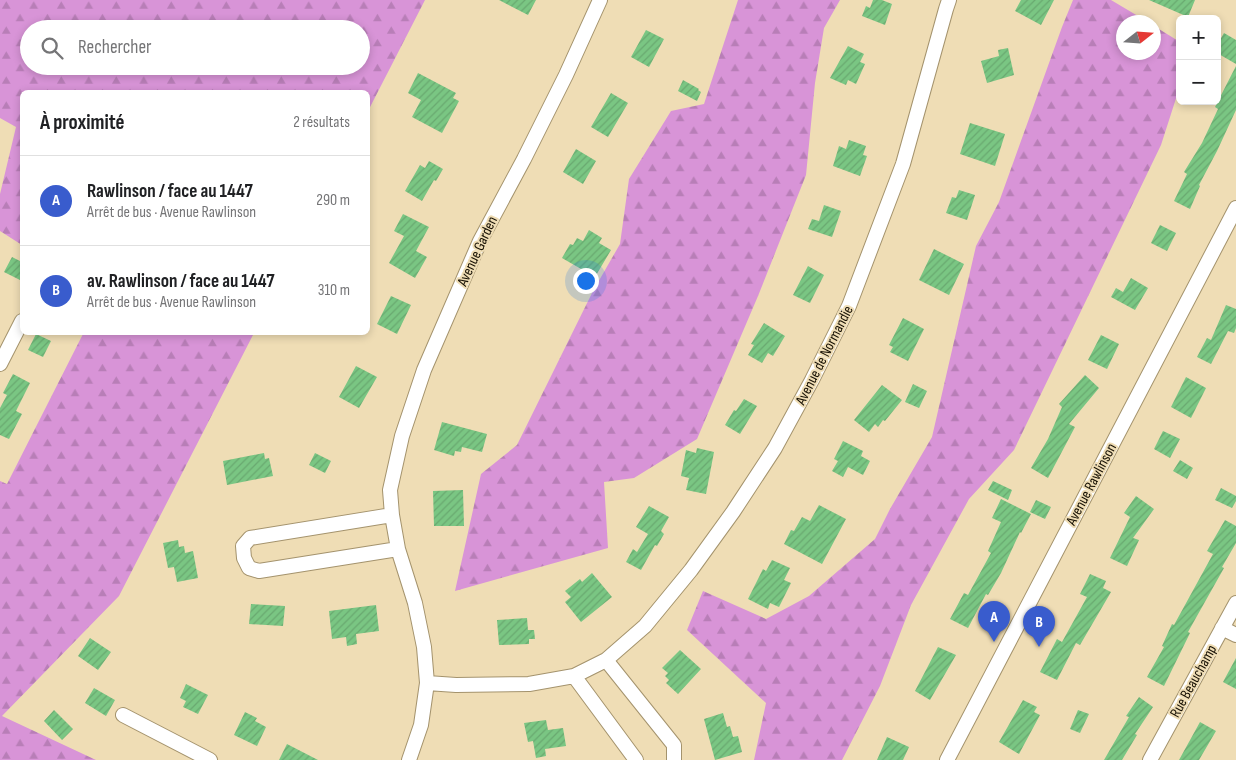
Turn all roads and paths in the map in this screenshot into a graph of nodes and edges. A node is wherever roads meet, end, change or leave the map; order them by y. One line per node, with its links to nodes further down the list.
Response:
1 (600, 0): 7 (street, Avenue Garden)
2 (950, 0): 12 (street, Avenue de Normandie)
3 (1236, 208): 20 (street, Avenue Rawlinson)
4 (20, 324): 5 (street)
5 (5, 344): 6 (street)
6 (0, 364)
7 (392, 515): 8 (street, Avenue Garden); 8 (street)
8 (398, 549): 14 (street, Avenue Garden)
9 (1236, 602): 10 (street, Rue Beauchamp)
10 (1222, 628): 11 (street); 21 (street, Rue Beauchamp)
11 (1236, 635)
12 (606, 660): 13 (street, Avenue de Normandie); 19 (street)
13 (574, 676): 14 (street, Avenue de Normandie); 18 (street)
14 (427, 683): 17 (street, Avenue Garden)
15 (123, 715): 16 (street)
16 (210, 760)
17 (409, 760)
18 (636, 760)
19 (674, 760)
20 (947, 760)
21 (1150, 760)

